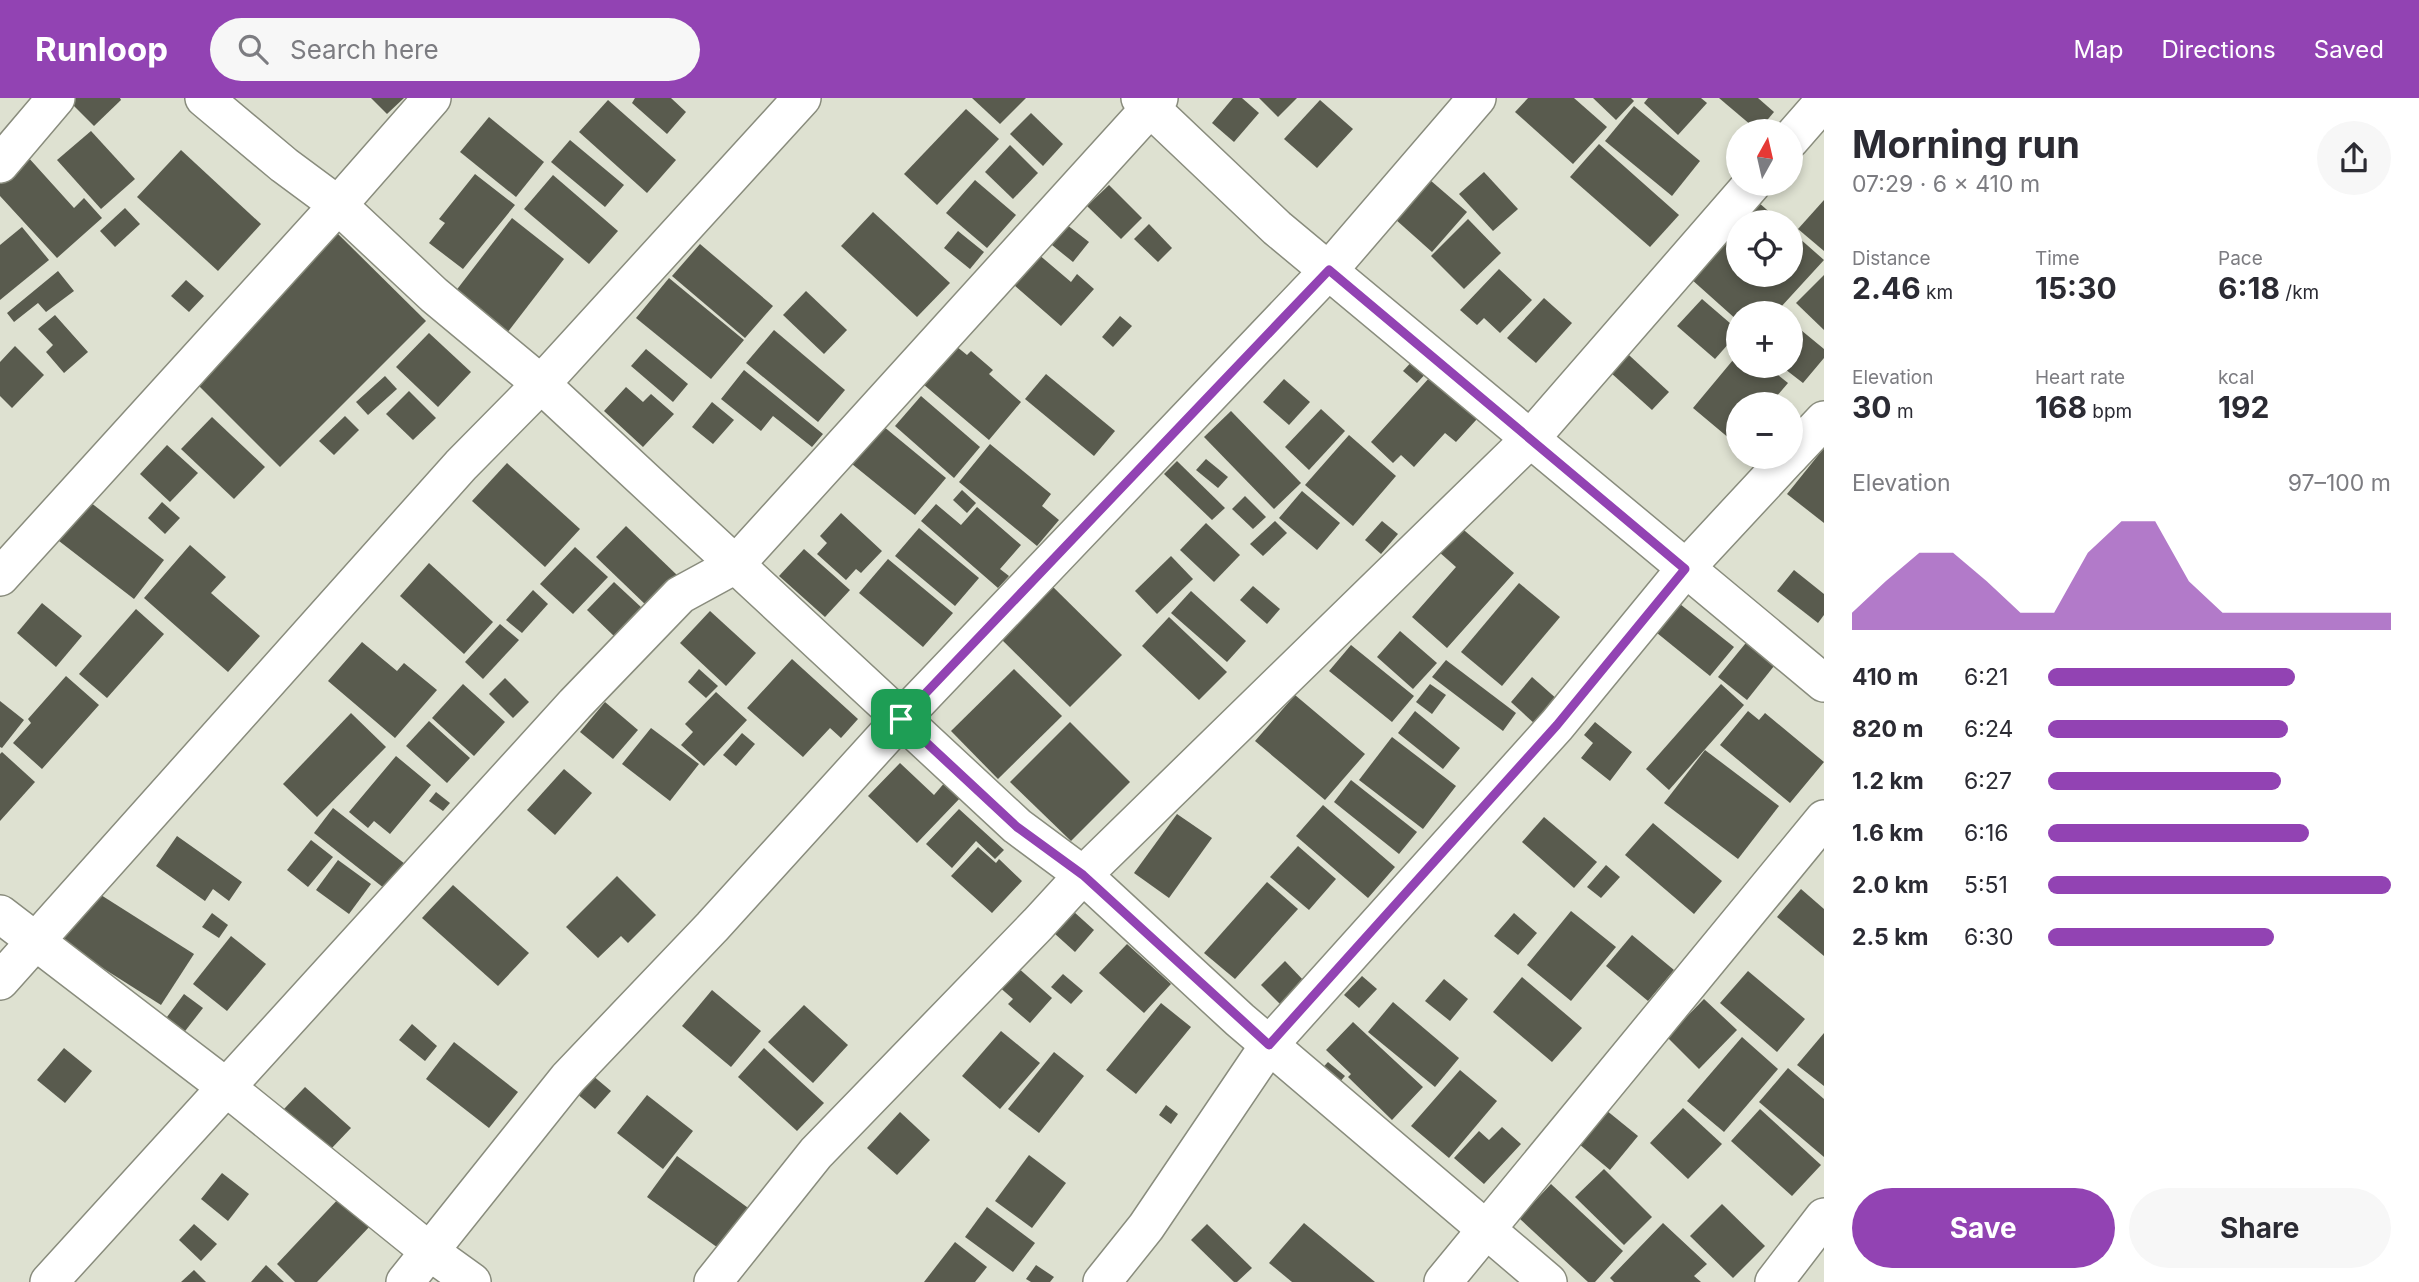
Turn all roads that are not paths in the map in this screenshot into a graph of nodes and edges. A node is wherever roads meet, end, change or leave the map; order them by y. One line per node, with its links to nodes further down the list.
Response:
1 (57, 98): 9 (street)
2 (204, 98): 11 (street)
3 (432, 98): 11 (street)
4 (803, 98): 13 (street)
5 (1478, 98): 12 (street)
6 (1150, 101): 12 (street); 18 (street)
7 (1824, 101): 8 (street)
8 (1803, 125)
9 (0, 164)
10 (1742, 196): 15 (street)
11 (338, 205): 13 (street); 20 (street)
12 (1329, 270): 15 (street); 22 (street)
13 (541, 384): 18 (street); 26 (street)
14 (1824, 420): 16 (street)
15 (1530, 439): 19 (street); 24 (street)
16 (1803, 442)
17 (1778, 469): 19 (street)
18 (735, 565): 22 (street); 29 (street)
19 (1685, 569): 21 (street); 28 (street)
20 (0, 577)
21 (1824, 683)
22 (901, 719): 24 (street); 32 (street)
23 (1824, 819): 31 (street)
24 (1083, 875): 28 (street); 36 (street)
25 (0, 914): 26 (street)
26 (35, 940): 27 (street); 29 (street)
27 (0, 981)
28 (1269, 1045): 31 (street); 37 (street)
29 (226, 1087): 32 (street); 33 (street)
30 (1824, 1217): 40 (street)
31 (1486, 1229): 38 (street); 39 (street)
32 (429, 1251): 34 (street); 35 (street)
33 (49, 1282)
34 (405, 1282)
35 (472, 1282)
36 (713, 1282)
37 (1102, 1282)
38 (1443, 1282)
39 (1548, 1282)
40 (1773, 1282)

